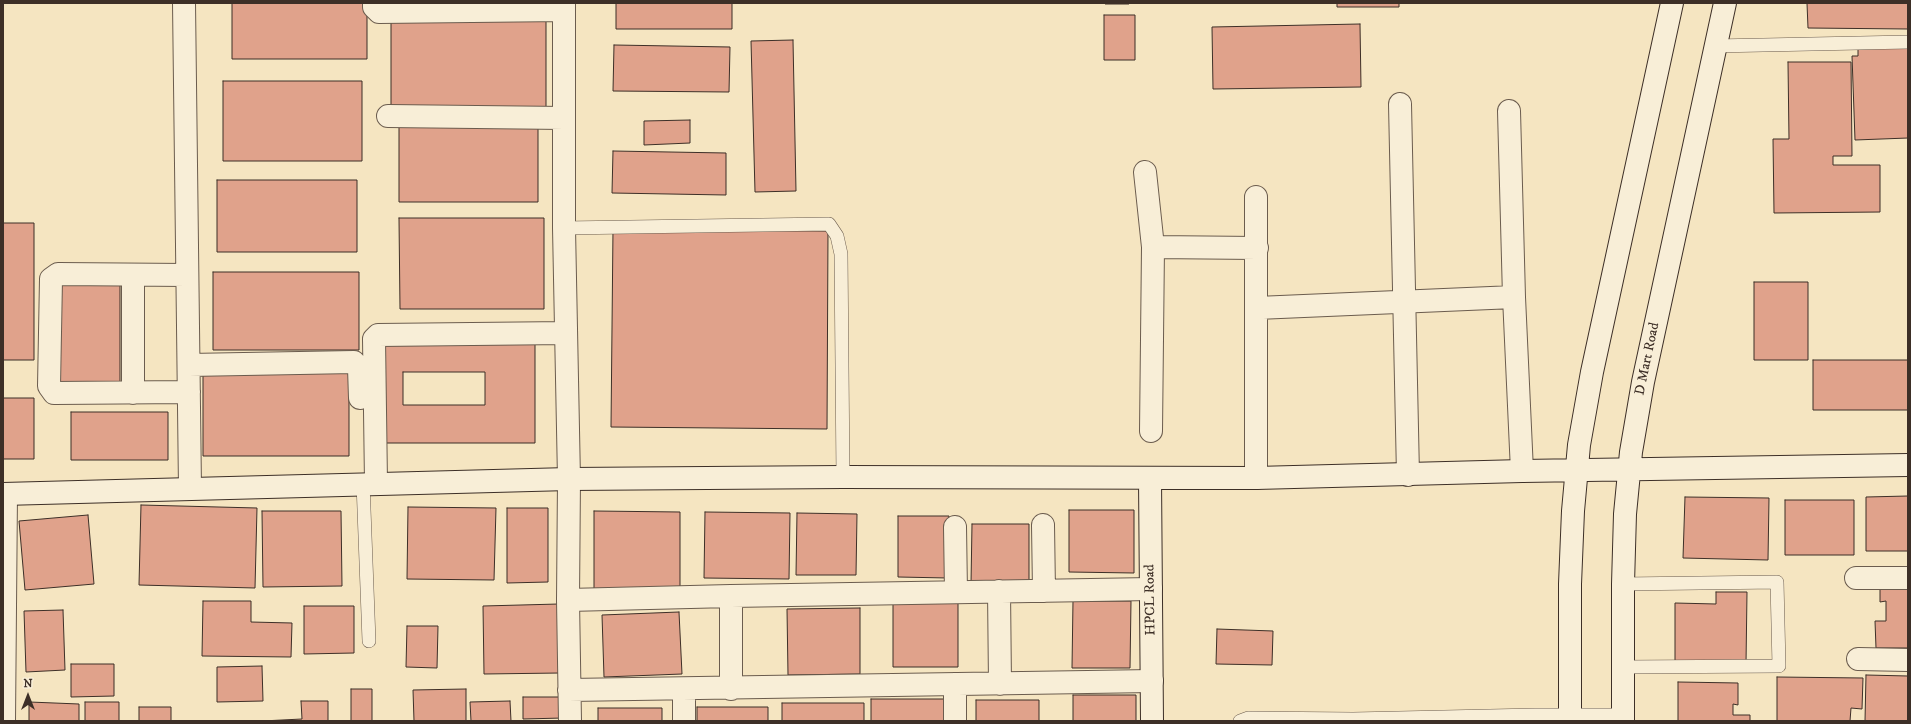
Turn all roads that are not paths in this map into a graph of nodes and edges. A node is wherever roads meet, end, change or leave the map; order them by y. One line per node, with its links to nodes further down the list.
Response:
1 (184, 3): 18 (street)
2 (374, 3): 5 (street)
3 (1672, 3): 30 (street)
4 (1725, 3): 7 (street, D Mart Road)
5 (564, 7): 11 (street)
6 (1908, 42): 7 (lane)
7 (1715, 46): 28 (street, D Mart Road)
8 (1400, 104): 20 (street)
9 (1509, 111): 19 (street)
10 (388, 116): 11 (street)
11 (564, 118): 14 (street)
12 (1145, 172): 15 (street)
13 (1256, 197): 16 (street)
14 (564, 228): 22 (street); 32 (lane)
15 (1153, 247): 16 (street); 26 (street)
16 (1257, 248): 21 (street)
17 (133, 275): 18 (street); 25 (street); 25 (street)
18 (187, 275): 23 (street)
19 (1514, 297): 20 (street); 29 (street)
20 (1404, 301): 21 (street); 31 (street)
21 (1257, 308): 33 (street)
22 (566, 333): 34 (street); 36 (street)
23 (189, 365): 24 (street); 36 (street)
24 (189, 392): 25 (street); 37 (street)
25 (133, 393)
26 (1151, 431)
27 (1908, 465): 28 (street)
28 (1630, 470): 30 (street); 43 (street, D Mart Road)
29 (1522, 471): 30 (street); 31 (street)
30 (1577, 471): 60 (street)
31 (1408, 475): 33 (street)
32 (843, 477): 34 (street); 35 (street)
33 (1256, 478): 35 (street)
34 (569, 479): 36 (street); 49 (street)
35 (1150, 479): 44 (street, HPCL Road)
36 (369, 483): 37 (street); 50 (lane)
37 (190, 488): 38 (street)
38 (4, 494): 62 (street)
39 (1044, 524): 46 (street)
40 (955, 527): 47 (street)
41 (1856, 578): 42 (street)
42 (1908, 578)
43 (1623, 584): 53 (street, D Mart Road); 53 (lane)
44 (1151, 589): 46 (street); 54 (street, HPCL Road)
45 (999, 591): 46 (street); 47 (street); 56 (street)
46 (1044, 591)
47 (956, 592): 48 (street)
48 (731, 596): 49 (street); 58 (street)
49 (568, 600): 59 (street)
50 (369, 641)
51 (1858, 659): 52 (street)
52 (1908, 660)
53 (1623, 667): 61 (street, D Mart Road)
54 (1152, 681): 56 (street); 66 (street, HPCL Road)
55 (955, 684): 56 (street); 58 (street); 65 (street)
56 (1000, 684)
57 (684, 689): 58 (street); 59 (street); 64 (street)
58 (731, 689)
59 (569, 690): 63 (street)
60 (1562, 718): 61 (lane); 67 (lane)
61 (1623, 718)
62 (4, 721)
63 (570, 721)
64 (684, 721)
65 (955, 721)
66 (1152, 721)
67 (1240, 721)

